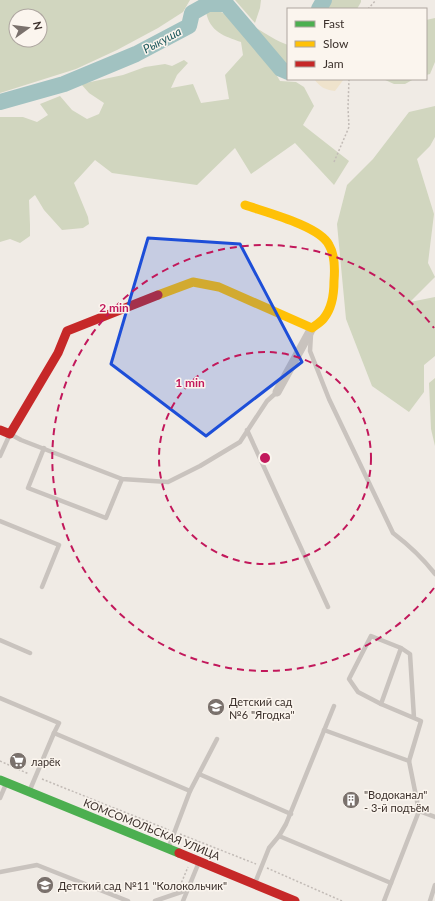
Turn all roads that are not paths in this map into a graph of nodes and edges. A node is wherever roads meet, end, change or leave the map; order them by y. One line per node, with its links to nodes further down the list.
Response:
1 (246, 205): 2 (street)
2 (312, 328): 3 (street); 6 (street); 11 (lane)
3 (277, 392): 5 (lane)
4 (0, 430): 6 (street)
5 (247, 430): 9 (lane); 13 (lane)
6 (10, 434): 7 (lane); 8 (lane)
7 (44, 448): 9 (lane); 9 (lane)
8 (0, 456)
9 (122, 479)
10 (0, 521): 12 (lane)
11 (435, 574)
12 (42, 587)
13 (328, 607)
14 (0, 640): 16 (lane)
15 (401, 648): 18 (lane); 18 (lane); 20 (lane)
16 (30, 653)
17 (0, 698): 22 (lane)
18 (381, 704): 20 (lane)
19 (334, 706): 21 (lane)
20 (414, 718): 24 (lane)
21 (324, 730): 24 (lane); 31 (lane)
22 (54, 733): 27 (lane); 28 (lane)
23 (217, 739): 25 (lane)
24 (408, 761): 30 (lane)
25 (199, 774): 27 (lane); 31 (lane)
26 (3, 781): 28 (street, КОМСОМОЛЬСКАЯ УЛИЦА); 29 (lane)
27 (190, 791): 34 (lane)
28 (29, 792): 34 (street, КОМСОМОЛЬСКАЯ УЛИЦА)
29 (0, 798)
30 (419, 811): 32 (lane); 37 (lane)
31 (291, 814): 33 (lane)
32 (435, 817)
33 (279, 836): 37 (lane); 38 (lane)
34 (168, 849): 35 (street, КОМСОМОЛЬСКАЯ УЛИЦА)
35 (199, 862): 38 (street, КОМСОМОЛЬСКАЯ УЛИЦА); 40 (lane)
36 (0, 872): 41 (lane)
37 (391, 883): 45 (lane)
38 (254, 884): 44 (street, КОМСОМОЛЬСКАЯ УЛИЦА)
39 (435, 885): 46 (lane)
40 (187, 890): 42 (lane); 43 (lane)
41 (128, 901)
42 (154, 901)
43 (183, 901)
44 (294, 901)
45 (384, 901)
46 (430, 901)

